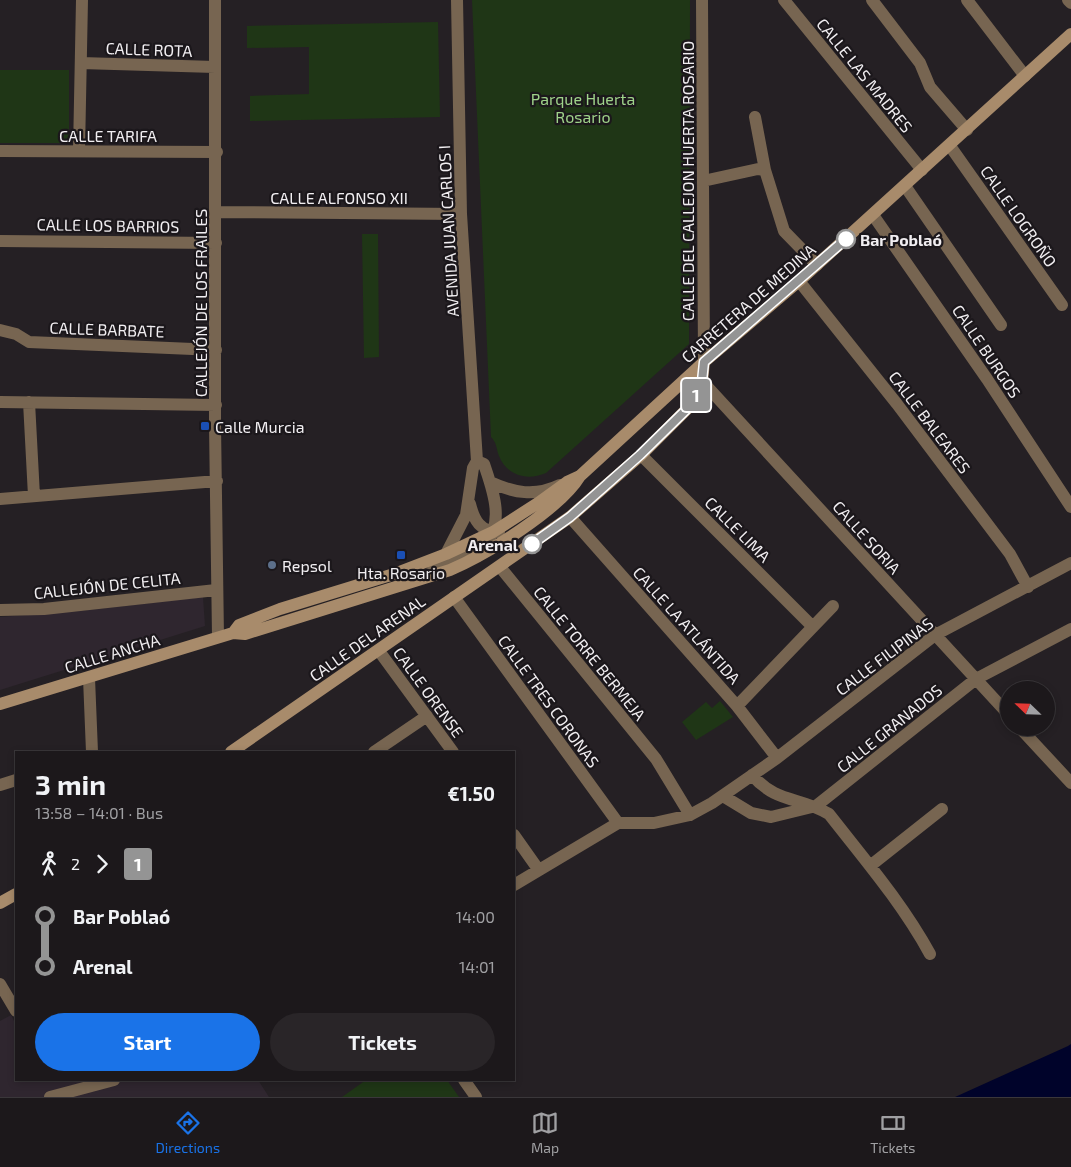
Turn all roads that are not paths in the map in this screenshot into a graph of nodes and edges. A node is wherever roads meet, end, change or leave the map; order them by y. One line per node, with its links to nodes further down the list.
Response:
1 (82, 0): 11 (street)
2 (215, 0): 12 (street, CALLEJÓN DE LOS FRAILES)
3 (457, 0): 25 (street, AVENIDA JUAN CARLOS I)
4 (702, 0): 22 (street, CALLE DEL CALLEJON HUERTA ROSARIO)
5 (784, 0): 21 (street, CALLE LAS MADRES)
6 (872, 0): 15 (street)
7 (967, 0): 13 (street)
8 (1068, 0): 9 (street)
9 (1071, 3)
10 (1071, 34): 13 (main road, CARRETERA DE MEDINA)
11 (81, 63): 12 (street, CALLE ROTA); 18 (street)
12 (215, 67): 19 (street, CALLEJÓN DE LOS FRAILES)
13 (1025, 76): 15 (main road, CARRETERA DE MEDINA)
14 (755, 116): 20 (street)
15 (966, 130): 16 (main road, CARRETERA DE MEDINA)
16 (950, 146): 21 (main road, CARRETERA DE MEDINA); 31 (street, CALLE LOGROÑO)
17 (0, 151): 18 (street, CALLE TARIFA)
18 (80, 151): 19 (street, CALLE TARIFA)
19 (217, 152): 24 (street, CALLEJÓN DE LOS FRAILES)
20 (765, 170): 22 (street); 29 (street)
21 (922, 170): 23 (main road, CARRETERA DE MEDINA)
22 (703, 181): 35 (street, CALLE DEL CALLEJON HUERTA ROSARIO)
23 (905, 186): 26 (main road, CARRETERA DE MEDINA); 32 (street)
24 (217, 212): 25 (street, CALLE ALFONSO XII); 28 (street, CALLEJÓN DE LOS FRAILES)
25 (462, 214): 41 (street, AVENIDA JUAN CARLOS I)
26 (873, 215): 29 (main road, CARRETERA DE MEDINA); 49 (street, CALLE BURGOS)
27 (0, 240): 28 (street, CALLE LOS BARRIOS)
28 (216, 243): 34 (street, CALLEJÓN DE LOS FRAILES)
29 (817, 265): 30 (main road, CARRETERA DE MEDINA)
30 (800, 281): 35 (main road, CARRETERA DE MEDINA); 57 (street, CALLE BALEARES)
31 (1062, 305)
32 (1001, 326)
33 (0, 330): 34 (street, CALLE BARBATE)
34 (216, 350): 39 (street, CALLEJÓN DE LOS FRAILES)
35 (704, 362): 36 (main road, CALLE DEL ARENAL); 42 (main road, CARRETERA DE MEDINA)
36 (702, 381): 40 (main road, CALLE DEL ARENAL); 65 (street, CALLE SORIA)
37 (0, 402): 38 (street)
38 (29, 402): 39 (street); 46 (street)
39 (216, 405): 43 (street, CALLEJÓN DE LOS FRAILES)
40 (640, 455): 50 (main road, CALLE DEL ARENAL); 62 (street, CALLE LIMA)
41 (477, 461): 44 (street, AVENIDA JUAN CARLOS I); 48 (street, AVENIDA JUAN CARLOS I)
42 (580, 476): 45 (main road, CARRETERA DE MEDINA); 51 (main road, CARRETERA DE MEDINA)
43 (216, 481): 46 (street); 58 (street, CALLEJÓN DE LOS FRAILES)
44 (490, 482): 45 (street); 52 (street, AVENIDA JUAN CARLOS I)
45 (567, 482): 52 (main road, CARRETERA DE MEDINA)
46 (34, 496): 47 (street)
47 (0, 499)
48 (469, 502): 52 (street); 53 (street, AVENIDA JUAN CARLOS I)
49 (1071, 507)
50 (570, 517): 55 (main road, CALLE DEL ARENAL); 72 (street, CALLE LA ATLÁNTIDA)
51 (518, 530): 52 (street); 56 (main road, CARRETERA DE MEDINA)
52 (493, 532): 53 (main road, CARRETERA DE MEDINA); 56 (street)
53 (446, 554): 64 (main road, CARRETERA DE MEDINA)
54 (1071, 563): 57 (street, CALLE FILIPINAS)
55 (500, 567): 59 (main road, CALLE DEL ARENAL); 87 (street, CALLE TORRE BERMEJA)
56 (427, 578): 64 (main road, CARRETERA DE MEDINA)
57 (1028, 587): 65 (street, CALLE FILIPINAS)
58 (216, 590): 61 (street, CALLEJÓN DE CELITA); 66 (street, CALLEJÓN DE LOS FRAILES)
59 (454, 597): 67 (main road, CALLE DEL ARENAL); 88 (street, CALLE TRES CORONAS)
60 (833, 606): 62 (street)
61 (0, 610)
62 (813, 627): 72 (street)
63 (1071, 629): 69 (street, CALLE GRANADOS)
64 (233, 633): 66 (main road, CALLE ANCHA)
65 (935, 635): 69 (street, CALLE SORIA); 79 (street, CALLE FILIPINAS)
66 (218, 637): 68 (main road, CALLE ANCHA)
67 (379, 651): 73 (street, CALLE ORENSE); 76 (main road, CALLE DEL ARENAL)
68 (89, 678): 70 (main road, CALLE ANCHA); 75 (street)
69 (976, 679): 71 (street, CALLE SORIA); 85 (street, CALLE GRANADOS)
70 (0, 704)
71 (1000, 705)
72 (737, 706): 79 (street, CALLE LA ATLÁNTIDA)
73 (427, 716): 77 (street); 78 (street, CALLE ORENSE)
74 (1027, 736): 82 (street)
75 (92, 751)
76 (233, 751)
77 (375, 751)
78 (453, 751)
79 (777, 758): 80 (street, CALLE FILIPINAS)
80 (752, 775): 84 (street, CALLE FILIPINAS); 85 (street)
81 (15, 780): 83 (street)
82 (1071, 783)
83 (0, 785)
84 (722, 796): 85 (street, CALLE GRANADOS); 87 (street, CALLE FILIPINAS)
85 (816, 806): 90 (street)
86 (942, 808): 90 (street)
87 (690, 815): 88 (street, CALLE FILIPINAS)
88 (618, 823): 91 (street)
89 (515, 836): 91 (street)
90 (870, 866): 95 (street)
91 (538, 869): 92 (street)
92 (515, 884)
93 (15, 895): 94 (main road)
94 (0, 903)
95 (930, 954)
96 (0, 984): 97 (street)
97 (15, 1009)
98 (110, 1081): 100 (street)
99 (465, 1081): 101 (street)
100 (50, 1097)
101 (476, 1097)

